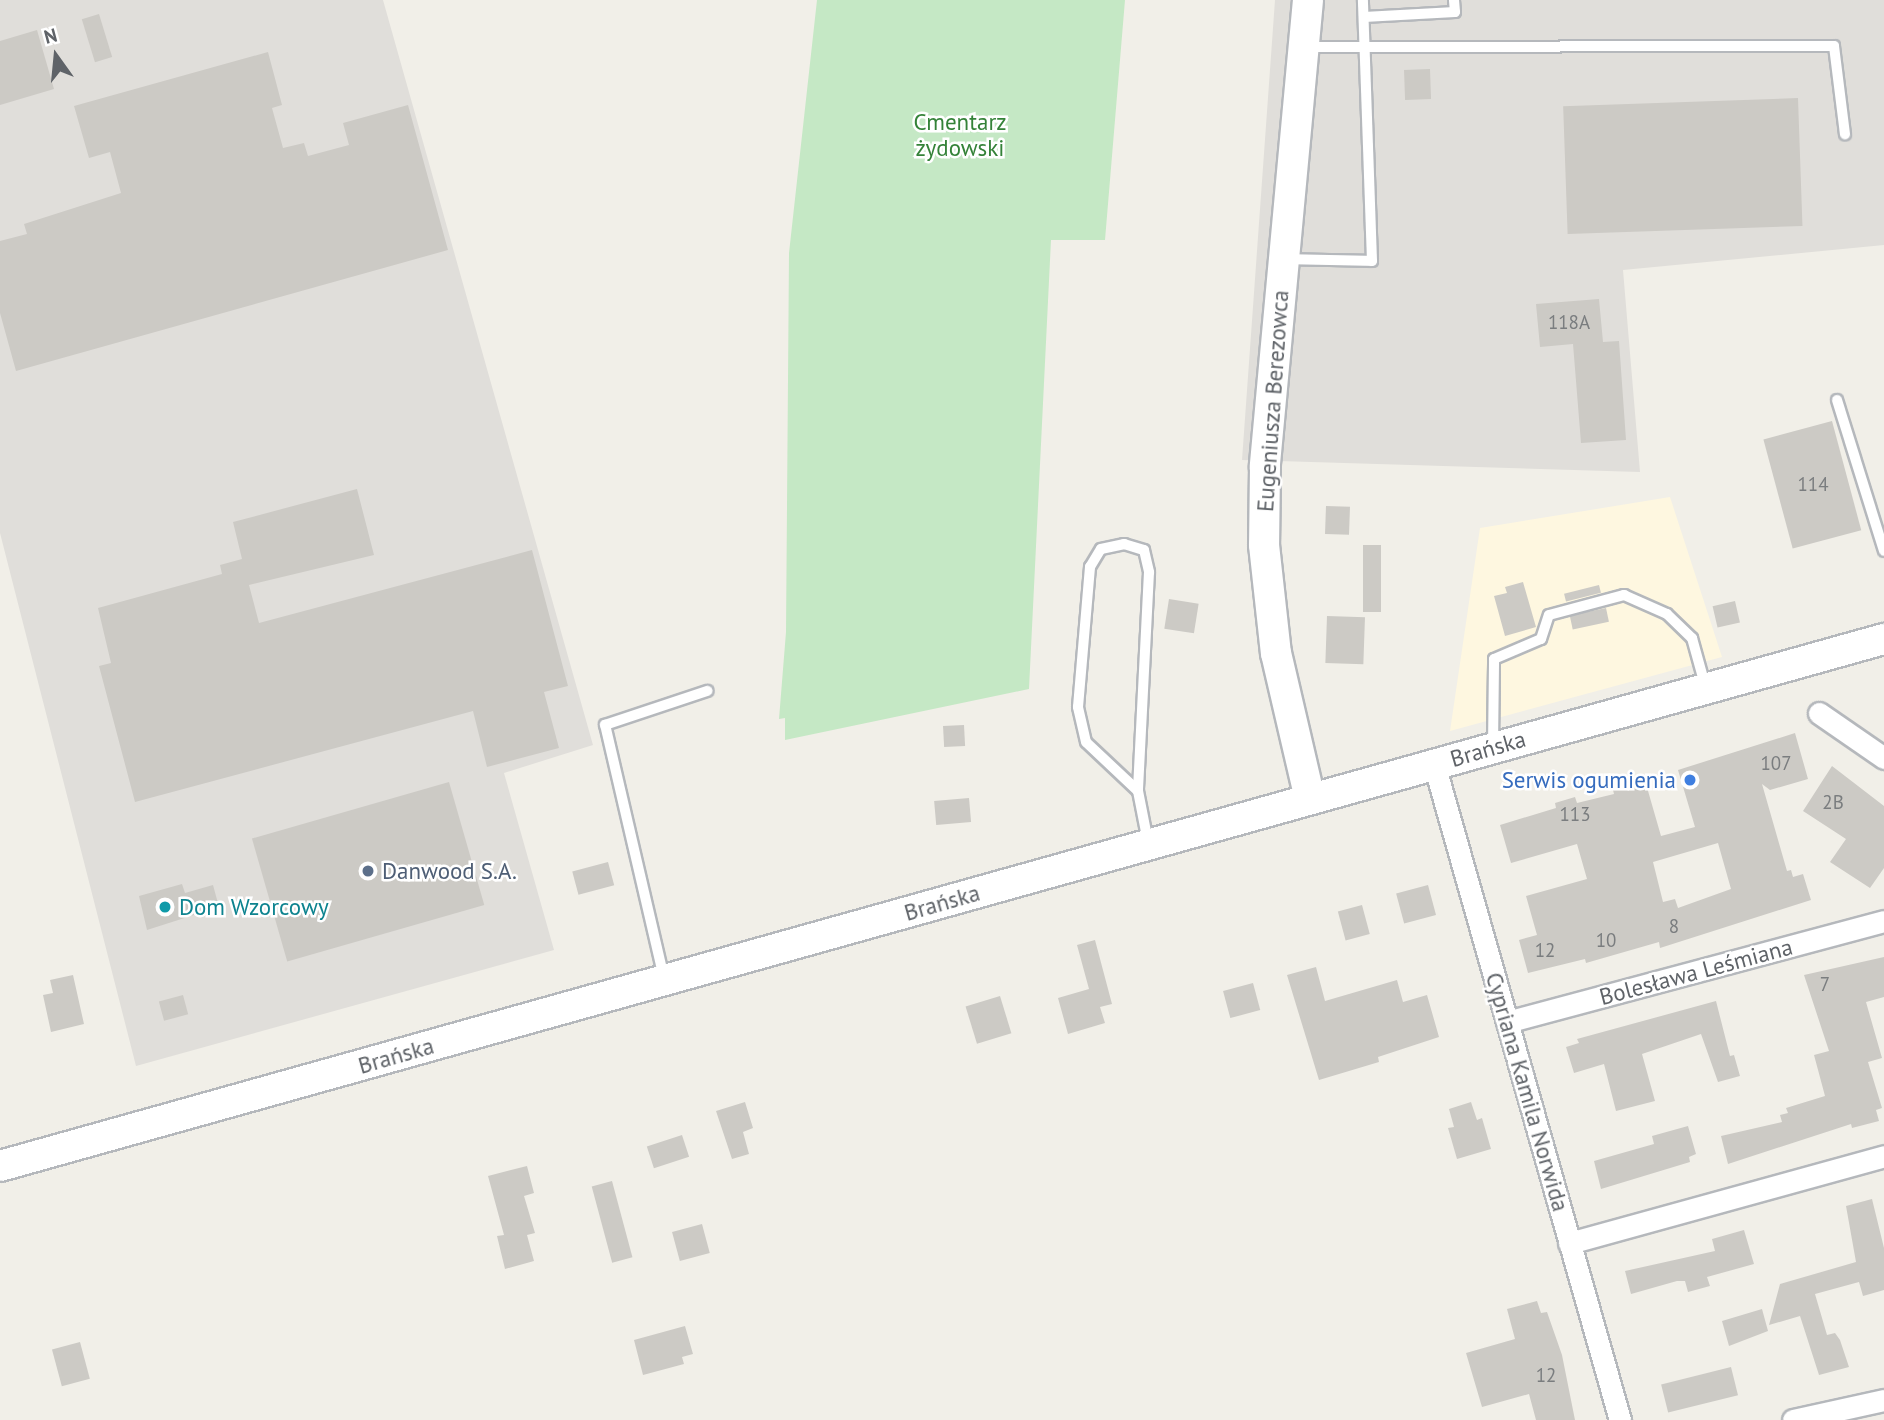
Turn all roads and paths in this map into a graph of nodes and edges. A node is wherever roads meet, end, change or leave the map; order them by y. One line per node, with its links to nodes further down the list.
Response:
1 (1308, 0): 5 (street, Eugeniusza Berezowca)
2 (1363, 0): 4 (lane)
3 (1454, 0): 4 (lane)
4 (1364, 17): 6 (lane)
5 (1305, 47): 6 (lane); 8 (street, Eugeniusza Berezowca)
6 (1363, 47): 7 (lane); 8 (lane)
7 (1845, 134)
8 (1284, 259): 19 (street, Eugeniusza Berezowca)
9 (1837, 400): 10 (lane)
10 (1884, 551)
11 (1884, 639): 12 (street, Brańska)
12 (1706, 688): 15 (street, Brańska); 15 (lane)
13 (707, 691): 22 (lane)
14 (1819, 713): 16 (street)
15 (1493, 748): 17 (street, Brańska)
16 (1884, 758)
17 (1434, 764): 19 (street, Brańska); 23 (street, Cypriana Kamila Norwida)
18 (1138, 791): 18 (lane); 20 (lane)
19 (1310, 799): 20 (street, Brańska)
20 (1148, 844): 22 (street, Brańska)
21 (1884, 921): 23 (street, Bolesława Leśmiana)
22 (665, 981): 25 (street, Brańska)
23 (1507, 1022): 26 (street, Cypriana Kamila Norwida)
24 (1884, 1156): 26 (street)
25 (0, 1166)
26 (1569, 1243): 28 (street, Cypriana Kamila Norwida)
27 (1884, 1400): 29 (street)
28 (1619, 1420)
29 (1793, 1420)

